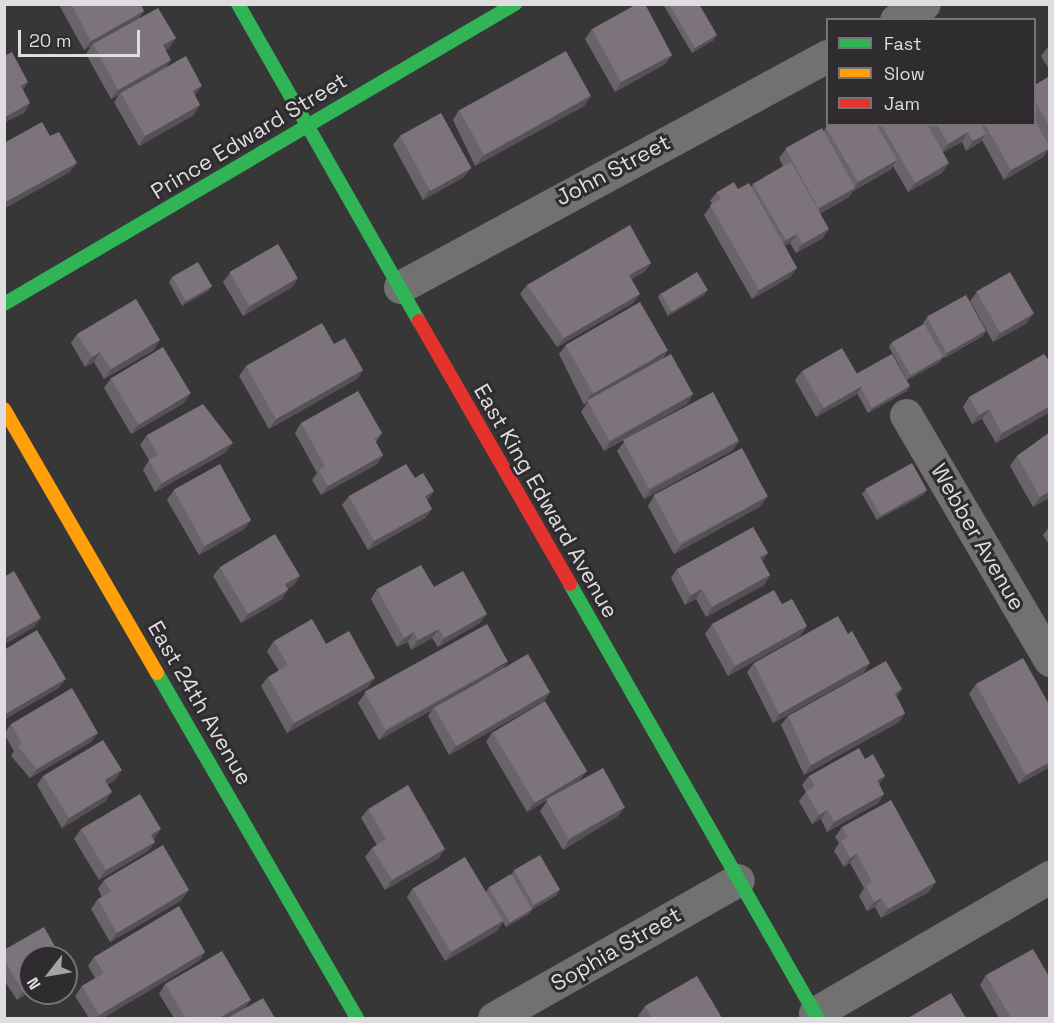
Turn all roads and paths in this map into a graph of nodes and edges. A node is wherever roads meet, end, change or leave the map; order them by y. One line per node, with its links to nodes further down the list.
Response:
1 (238, 4): 6 (street, East King Edward Avenue)
2 (515, 4): 6 (street, Prince Edward Street)
3 (924, 4): 4 (street)
4 (900, 18)
5 (826, 57): 7 (street, John Street)
6 (308, 126): 7 (street, East King Edward Avenue); 8 (street, Prince Edward Street)
7 (400, 287): 13 (street, East King Edward Avenue)
8 (4, 304)
9 (4, 409): 15 (street, East 24th Avenue)
10 (906, 415): 11 (street, Webber Avenue)
11 (1050, 660)
12 (1050, 877): 14 (street)
13 (738, 880): 14 (street, East King Edward Avenue); 16 (street, Sophia Street)
14 (816, 1016)
15 (357, 1018)
16 (494, 1018)

